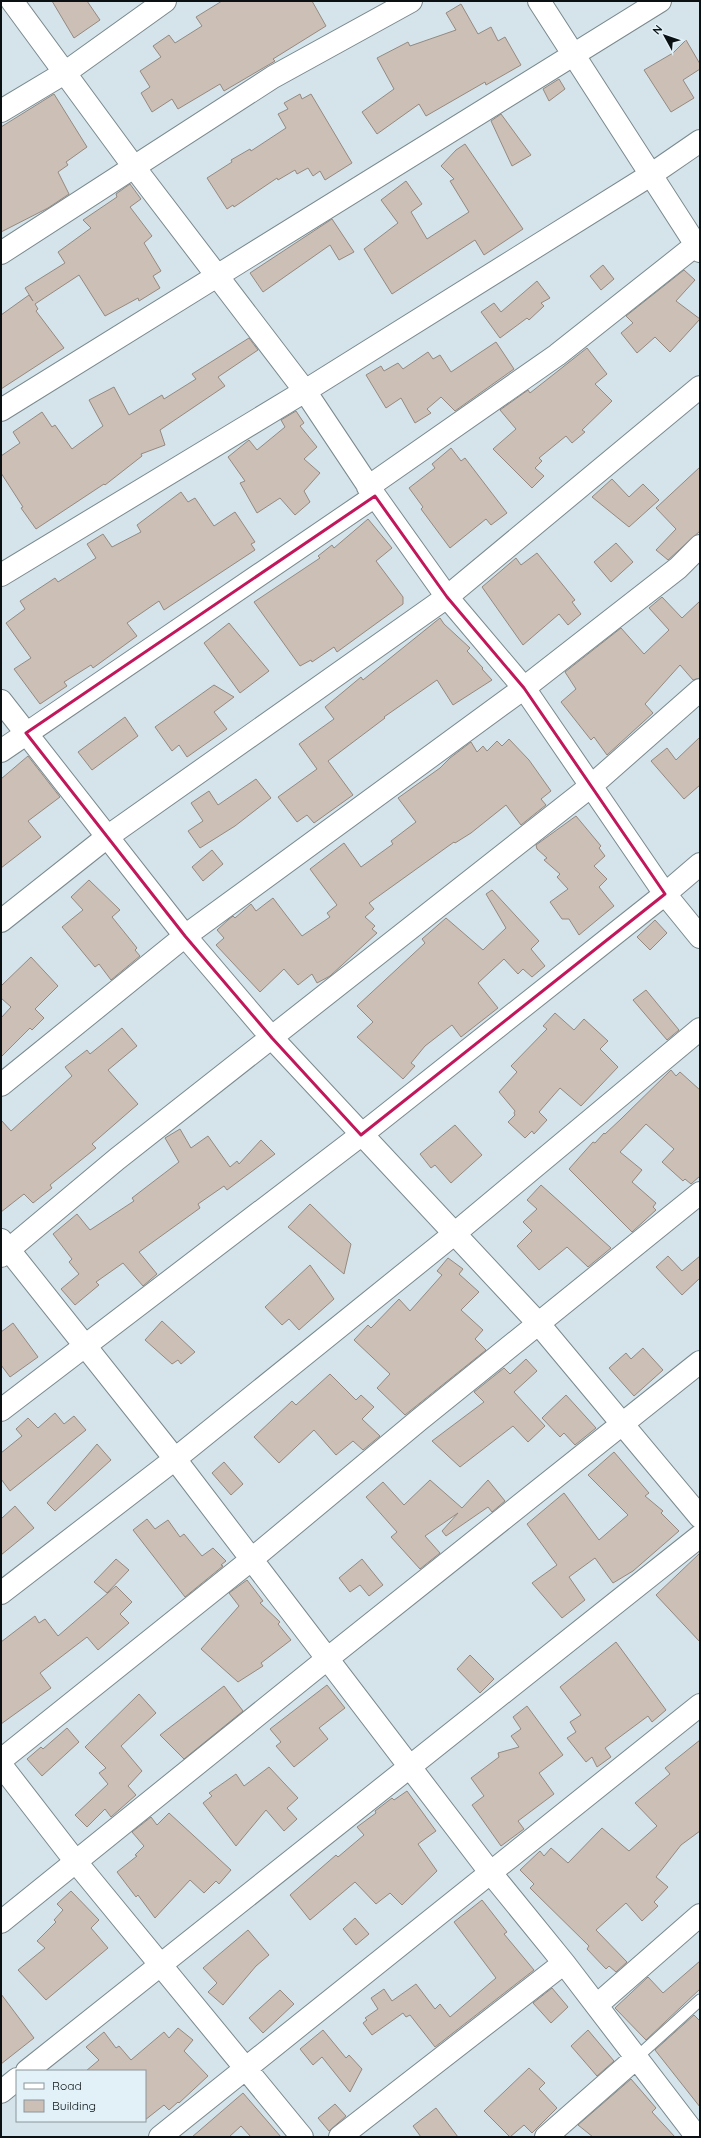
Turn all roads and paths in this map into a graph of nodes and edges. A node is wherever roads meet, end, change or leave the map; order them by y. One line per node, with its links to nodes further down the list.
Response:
1 (12, 1): 7 (street)
2 (165, 1): 7 (street)
3 (411, 1): 10 (street)
4 (539, 1): 6 (street)
5 (660, 1): 6 (street)
6 (573, 53): 11 (street); 14 (street)
7 (66, 72): 8 (street); 10 (street)
8 (1, 111)
9 (700, 141): 11 (street)
10 (134, 167): 13 (street); 14 (street)
11 (652, 174): 12 (street); 16 (street)
12 (698, 248): 18 (street)
13 (1, 253)
14 (218, 275): 16 (street); 17 (street)
15 (700, 387): 21 (street)
16 (305, 391): 18 (street); 20 (street)
17 (1, 410)
18 (372, 492): 21 (street); 25 (street)
19 (700, 546): 22 (street)
20 (1, 575)
21 (447, 597): 22 (street); 28 (street)
22 (524, 688): 27 (street); 32 (street)
23 (700, 690): 27 (street)
24 (1, 701): 25 (street)
25 (26, 732): 26 (street); 28 (street)
26 (1, 752)
27 (591, 786): 30 (street); 35 (street)
28 (107, 837): 31 (street); 32 (street)
29 (700, 864): 30 (street)
30 (665, 894): 33 (street); 37 (street)
31 (1, 921)
32 (185, 936): 35 (street); 36 (street)
33 (700, 937)
34 (700, 1029): 39 (street)
35 (272, 1038): 37 (street); 40 (street)
36 (1, 1085)
37 (361, 1135): 39 (street); 42 (street)
38 (700, 1193): 41 (street)
39 (454, 1234): 41 (street); 46 (street)
40 (4, 1249): 42 (street)
41 (538, 1323): 45 (street); 49 (street)
42 (85, 1345): 44 (street); 46 (street)
43 (700, 1362): 45 (street)
44 (1, 1410)
45 (622, 1424): 47 (street); 51 (street)
46 (175, 1459): 49 (street); 50 (street)
47 (700, 1517)
48 (700, 1536): 55 (street)
49 (252, 1559): 51 (street); 53 (street)
50 (1, 1593)
51 (327, 1659): 55 (street); 56 (street)
52 (700, 1706): 57 (street)
53 (1, 1760)
54 (1, 1765): 56 (street)
55 (410, 1768): 57 (street); 61 (street)
56 (76, 1862): 59 (street); 61 (street)
57 (490, 1872): 60 (street); 65 (street)
58 (700, 1915): 63 (street)
59 (1, 1922)
60 (564, 1963): 63 (street); 71 (street)
61 (161, 1964): 65 (street); 66 (street)
62 (700, 2000): 64 (lane)
63 (597, 2005): 64 (street)
64 (636, 2058): 72 (street); 73 (street)
65 (246, 2069): 69 (street); 70 (street)
66 (28, 2070)
67 (16, 2080): 68 (street)
68 (1, 2092)
69 (160, 2137)
70 (302, 2137)
71 (340, 2137)
72 (546, 2137)
73 (697, 2137)

